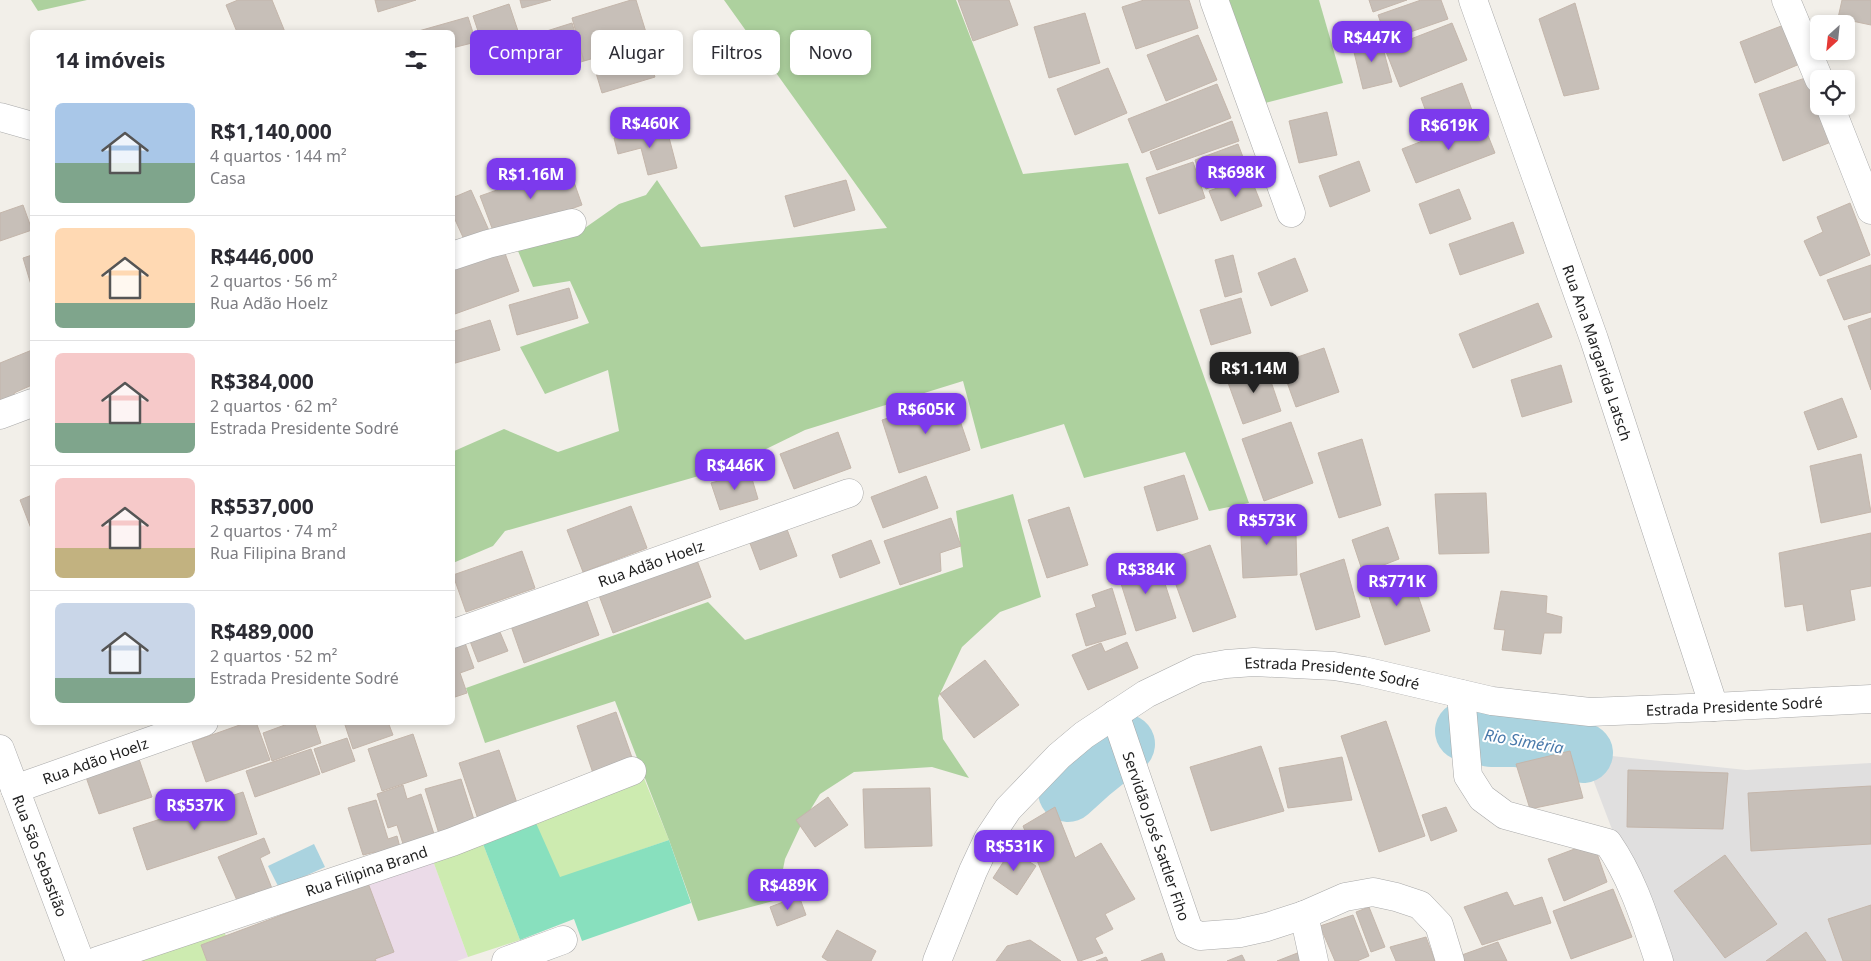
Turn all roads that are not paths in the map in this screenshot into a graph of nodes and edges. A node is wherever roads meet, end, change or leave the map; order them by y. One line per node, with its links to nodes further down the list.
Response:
1 (1214, 0): 10 (street)
2 (1473, 0): 19 (street, Rua Ana Margarida Latsch)
3 (1786, 0): 4 (street)
4 (1815, 70)
5 (1836, 115): 8 (street)
6 (0, 117): 7 (street)
7 (30, 125)
8 (1863, 156): 9 (street)
9 (1871, 210)
10 (1291, 213)
11 (572, 223): 12 (street)
12 (455, 255)
13 (30, 404): 14 (street)
14 (0, 415)
15 (849, 493): 16 (street, Rua Adão Hoelz)
16 (455, 633)
17 (1462, 694): 19 (street, Estrada Presidente Sodré); 21 (street, Estrada Presidente Sodré); 33 (street)
18 (1871, 699): 19 (street, Estrada Presidente Sodré)
19 (1714, 708)
20 (196, 725): 24 (street, Rua Adão Hoelz)
21 (1121, 735): 25 (street, Servidão José Sattler Fiho); 30 (street, Estrada Presidente Sodré)
22 (0, 749): 24 (street, Rua São Sebastião)
23 (632, 770): 28 (street, Rua Filipina Brand)
24 (15, 789): 27 (street, Rua São Sebastião)
25 (1304, 915): 31 (street); 32 (street, Servidão José Sattler Fiho)
26 (563, 940): 29 (street)
27 (80, 961)
28 (97, 961)
29 (506, 961)
30 (938, 961)
31 (1314, 961)
32 (1450, 961)
33 (1659, 961)

